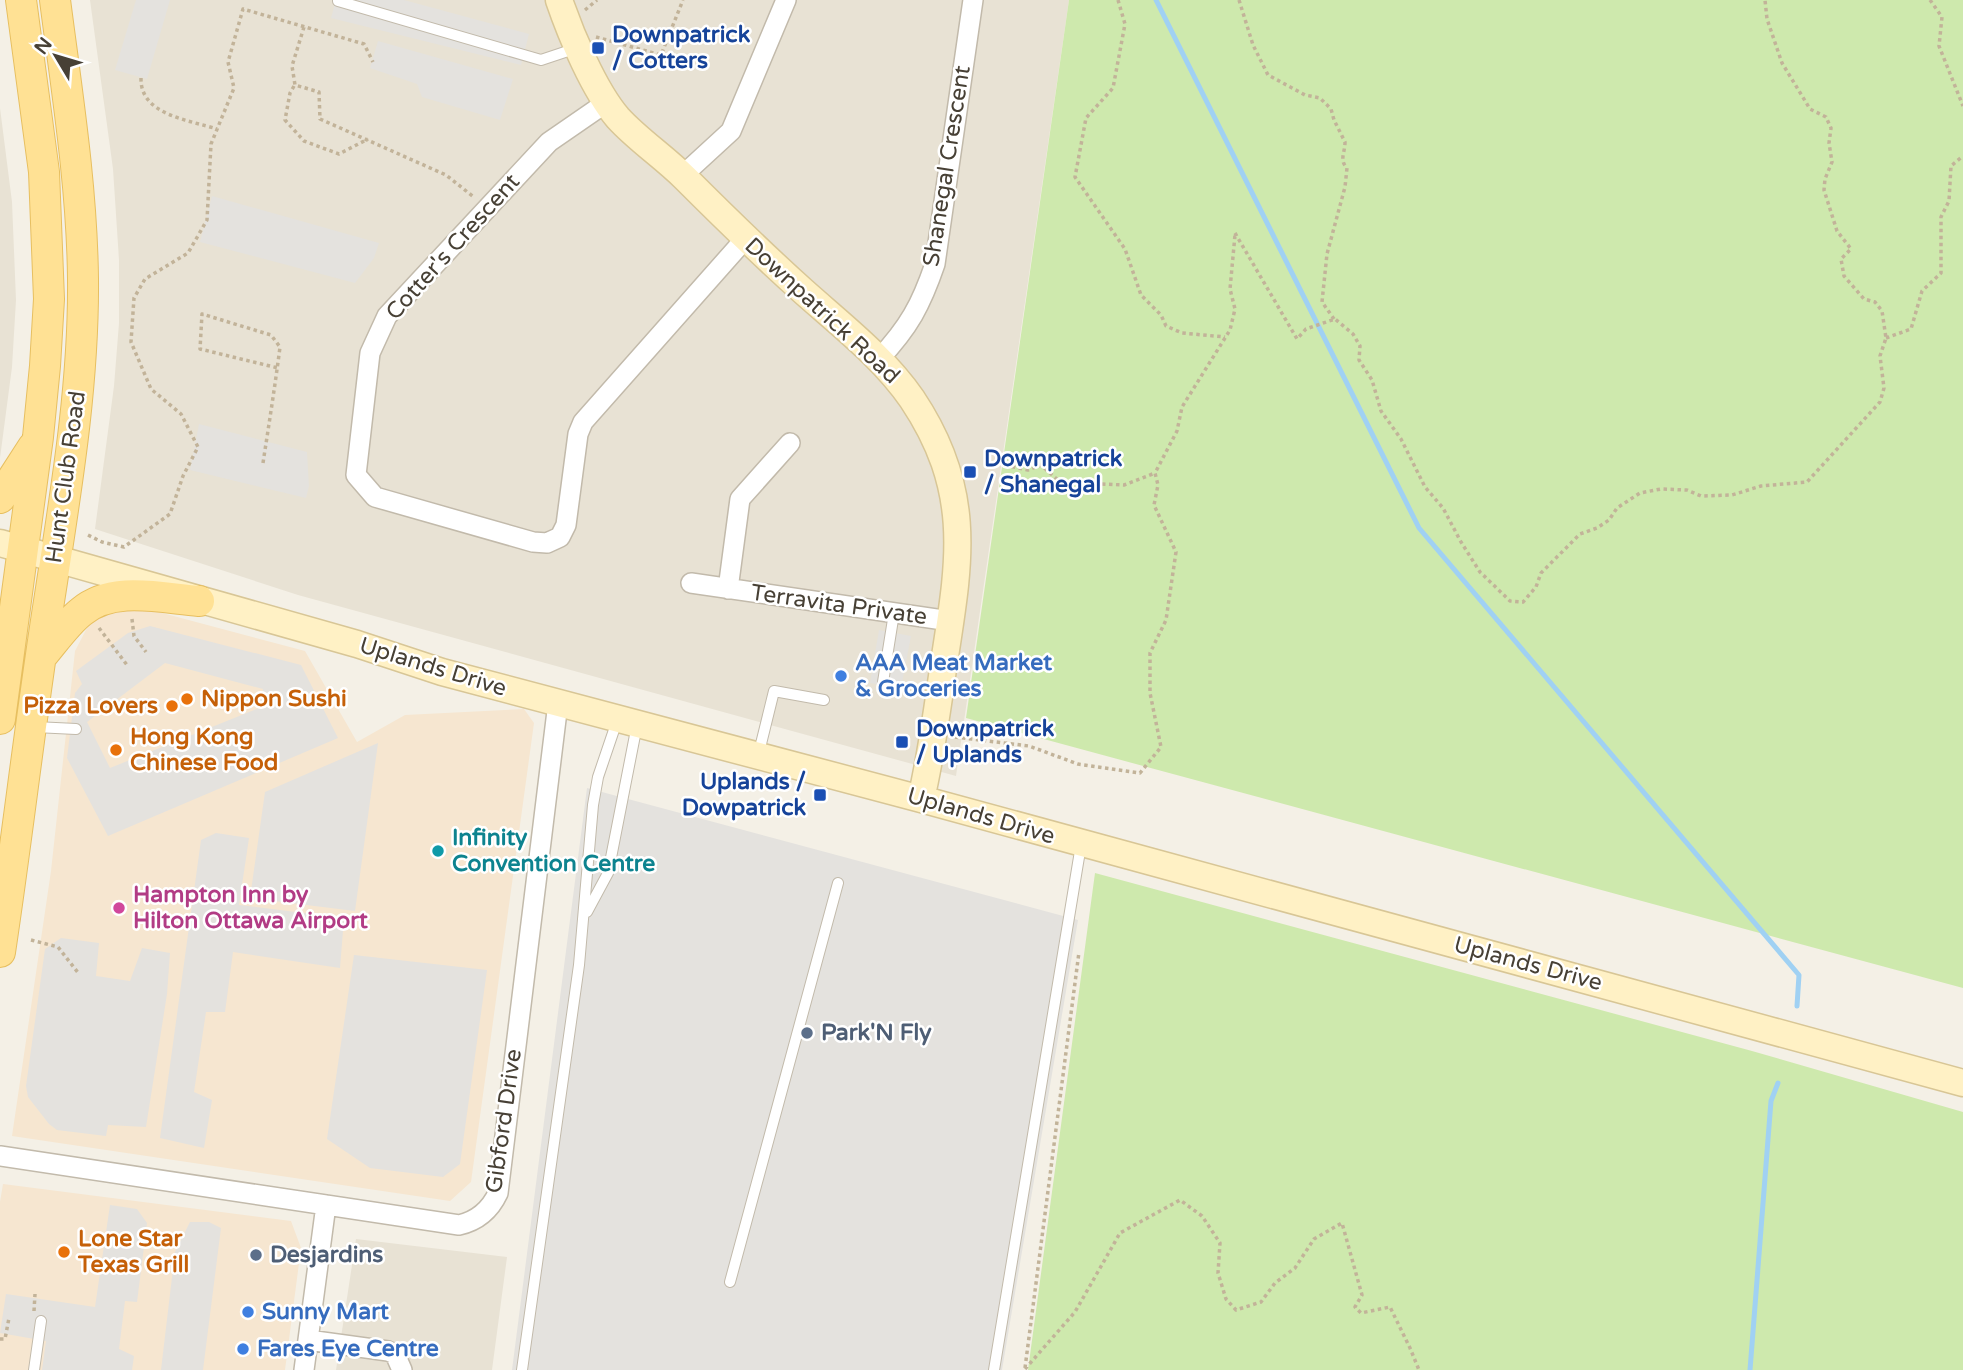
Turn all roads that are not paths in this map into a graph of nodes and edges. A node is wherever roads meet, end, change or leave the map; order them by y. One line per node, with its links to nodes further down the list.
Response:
1 (22, 0): 12 (main road, Hunt Club Road)
2 (55, 0): 16 (main road, Hunt Club Road)
3 (559, 0): 7 (main road, Downpatrick Road)
4 (786, 0): 9 (street)
5 (973, 0): 11 (street, Shanegal Crescent)
6 (338, 1): 7 (lane)
7 (574, 40): 8 (main road, Downpatrick Road)
8 (607, 102): 9 (main road, Downpatrick Road); 10 (street, Cotter's Crescent)
9 (682, 176): 10 (main road, Downpatrick Road)
10 (745, 239): 11 (main road, Downpatrick Road)
11 (879, 359): 21 (main road, Downpatrick Road)
12 (38, 437): 14 (main road); 15 (main road, Hunt Club Road)
13 (790, 443): 18 (street, Terravita Private)
14 (0, 498)
15 (12, 546): 16 (main road, Uplands Drive); 26 (main road, Hunt Club Road)
16 (56, 558): 19 (main road, Uplands Drive); 22 (main road, Hunt Club Road)
17 (691, 583): 18 (street, Terravita Private)
18 (728, 589): 20 (street, Terravita Private)
19 (199, 601): 22 (main road); 25 (main road, Uplands Drive)
20 (894, 613): 21 (street, Terravita Private); 23 (lane)
21 (950, 621): 31 (main road, Downpatrick Road)
22 (41, 657): 28 (main road, Hunt Club Road)
23 (883, 682)
24 (824, 700): 30 (lane)
25 (558, 703): 27 (main road, Uplands Drive); 38 (street, Gibford Drive)
26 (0, 719)
27 (627, 722): 30 (main road, Uplands Drive); 34 (lane); 34 (lane)
28 (32, 726): 29 (lane); 35 (main road, Hunt Club Road)
29 (76, 729)
30 (758, 756): 31 (main road, Uplands Drive)
31 (921, 799): 32 (main road, Uplands Drive)
32 (1082, 844): 36 (main road, Uplands Drive); 46 (lane)
33 (838, 883): 39 (lane)
34 (584, 918): 45 (lane)
35 (0, 952)
36 (1963, 1083)
37 (0, 1156): 38 (street, Gibford Drive)
38 (326, 1205): 41 (street)
39 (730, 1282)
40 (41, 1321): 42 (lane)
41 (308, 1340): 43 (street); 44 (street)
42 (34, 1370)
43 (304, 1370)
44 (402, 1370)
45 (522, 1370)
46 (994, 1370)

